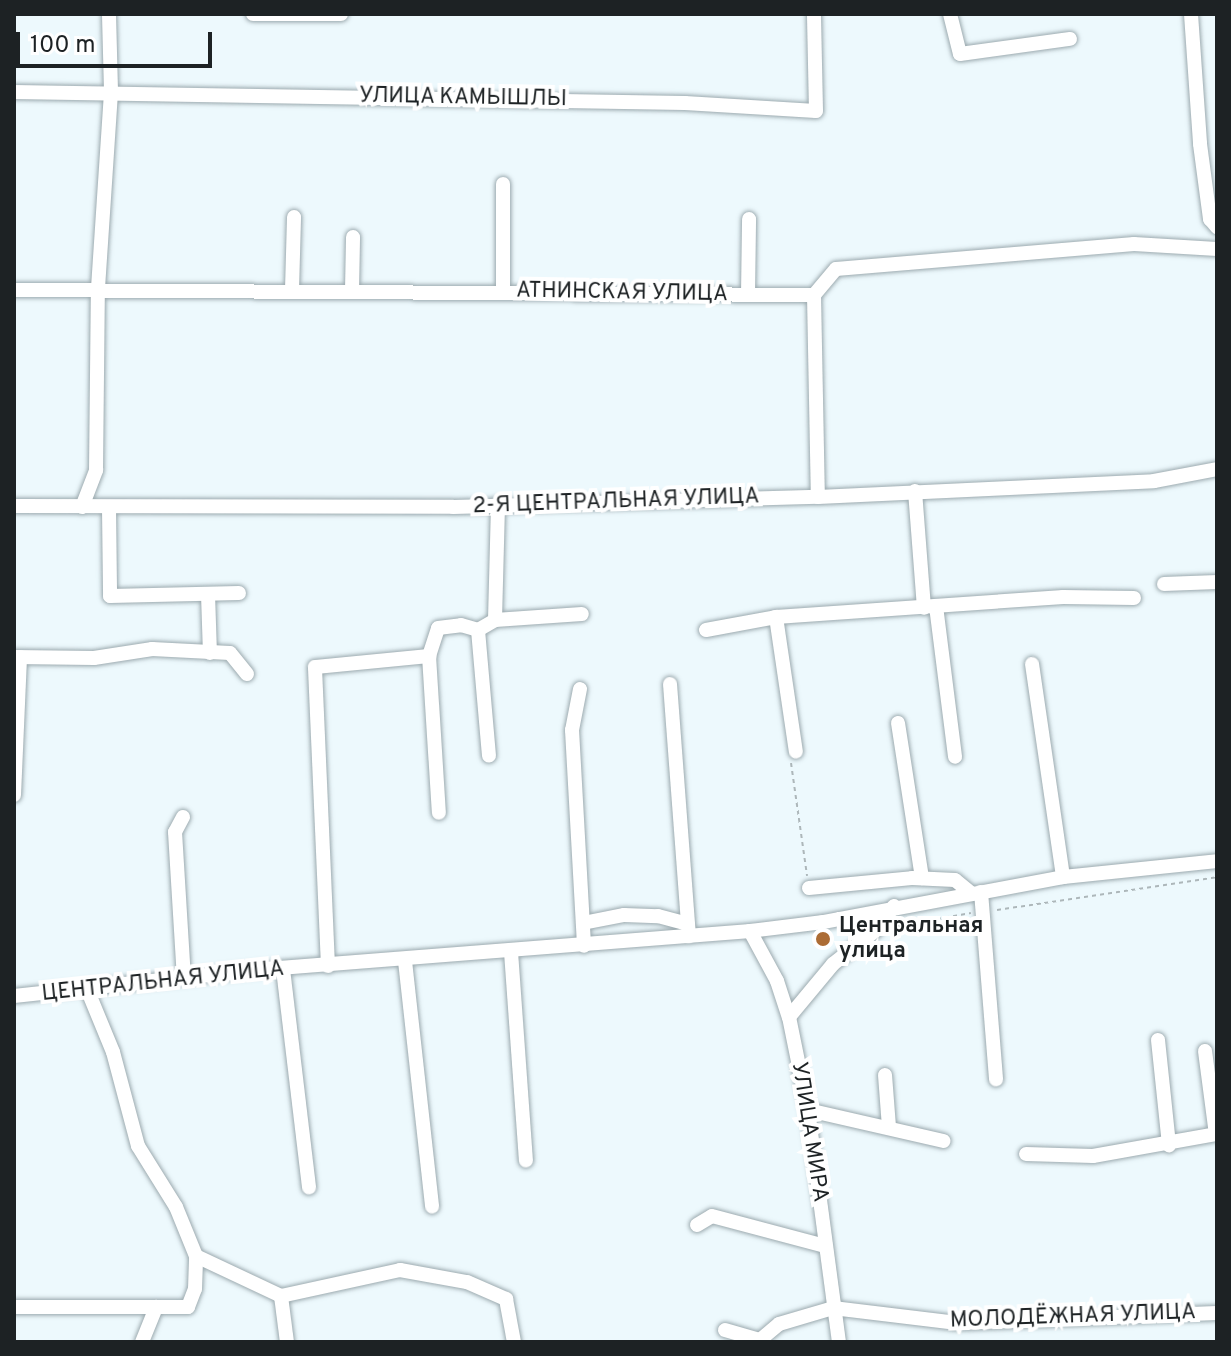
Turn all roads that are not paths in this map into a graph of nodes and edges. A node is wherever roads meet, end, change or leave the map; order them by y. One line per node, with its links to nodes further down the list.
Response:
1 (109, 14): 8 (street)
2 (253, 14): 3 (street)
3 (341, 14)
4 (814, 14): 8 (street, УЛИЦА КАМЫШЛЫ)
5 (950, 14): 7 (street)
6 (1191, 14): 13 (street)
7 (1070, 39)
8 (111, 91): 9 (street, УЛИЦА КАМЫШЛЫ); 16 (street)
9 (14, 92)
10 (503, 184): 20 (street)
11 (294, 217): 18 (street)
12 (749, 219): 21 (street)
13 (1215, 221)
14 (353, 237): 19 (street)
15 (1217, 249): 22 (street)
16 (98, 288): 17 (street, АТНИНСКАЯ УЛИЦА); 18 (street, АТНИНСКАЯ УЛИЦА); 28 (street)
17 (14, 290)
18 (292, 290): 19 (street, АТНИНСКАЯ УЛИЦА)
19 (352, 291): 20 (street, АТНИНСКАЯ УЛИЦА)
20 (503, 292): 21 (street, АТНИНСКАЯ УЛИЦА)
21 (748, 295): 22 (street, АТНИНСКАЯ УЛИЦА)
22 (814, 295): 25 (street)
23 (1217, 469): 24 (street, 2-Я ЦЕНТРАЛЬНАЯ УЛИЦА)
24 (915, 491): 25 (street, 2-Я ЦЕНТРАЛЬНАЯ УЛИЦА); 35 (street)
25 (818, 497): 26 (street, 2-Я ЦЕНТРАЛЬНАЯ УЛИЦА)
26 (498, 504): 29 (street, 2-Я ЦЕНТРАЛЬНАЯ УЛИЦА); 38 (street)
27 (14, 506): 28 (street, 2-Я ЦЕНТРАЛЬНАЯ УЛИЦА)
28 (82, 507): 29 (street, 2-Я ЦЕНТРАЛЬНАЯ УЛИЦА)
29 (109, 508): 33 (street)
30 (1217, 582): 31 (street)
31 (1164, 584)
32 (239, 593): 33 (street)
33 (208, 594): 41 (street)
34 (1134, 598): 35 (street)
35 (930, 607): 37 (street); 51 (street)
36 (582, 614): 38 (street)
37 (776, 617): 40 (street); 49 (street)
38 (495, 620): 39 (street)
39 (478, 630): 42 (street); 50 (street)
40 (706, 630)
41 (210, 653): 43 (street); 45 (street)
42 (429, 656): 53 (street); 67 (street)
43 (17, 657): 52 (street)
44 (1032, 664): 56 (street)
45 (247, 674)
46 (670, 684): 62 (street)
47 (580, 689): 61 (street)
48 (898, 723): 57 (street)
49 (796, 752)
50 (489, 756)
51 (955, 757)
52 (14, 795)
53 (439, 813)
54 (183, 817): 69 (street)
55 (1217, 861): 56 (street, ЦЕНТРАЛЬНАЯ УЛИЦА)
56 (1063, 877): 59 (street, ЦЕНТРАЛЬНАЯ УЛИЦА)
57 (922, 878): 58 (street); 59 (street)
58 (809, 888)
59 (977, 893): 60 (street, ЦЕНТРАЛЬНАЯ УЛИЦА); 76 (street)
60 (894, 906): 63 (street, ЦЕНТРАЛЬНАЯ УЛИЦА); 72 (street)
61 (583, 923): 62 (street); 64 (street)
62 (688, 930): 63 (street, ЦЕНТРАЛЬНАЯ УЛИЦА); 64 (street, ЦЕНТРАЛЬНАЯ УЛИЦА)
63 (750, 931): 72 (street, УЛИЦА МИРА)
64 (584, 946): 65 (street, ЦЕНТРАЛЬНАЯ УЛИЦА)
65 (511, 952): 66 (street, ЦЕНТРАЛЬНАЯ УЛИЦА); 83 (street)
66 (405, 961): 67 (street, ЦЕНТРАЛЬНАЯ УЛИЦА); 85 (street)
67 (328, 966): 68 (street, ЦЕНТРАЛЬНАЯ УЛИЦА)
68 (283, 969): 69 (street, ЦЕНТРАЛЬНАЯ УЛИЦА); 84 (street)
69 (184, 978): 70 (street, ЦЕНТРАЛЬНАЯ УЛИЦА)
70 (87, 989): 71 (street, ЦЕНТРАЛЬНАЯ УЛИЦА); 88 (street)
71 (14, 996)
72 (789, 1017): 77 (street, УЛИЦА МИРА)
73 (1158, 1040): 81 (street)
74 (1205, 1051): 79 (street)
75 (885, 1075): 78 (street)
76 (996, 1079)
77 (808, 1110): 78 (street); 87 (street, УЛИЦА МИРА)
78 (889, 1127): 80 (street)
79 (1217, 1134): 81 (street)
80 (943, 1141)
81 (1169, 1145): 82 (street)
82 (1026, 1154)
83 (526, 1160)
84 (309, 1187)
85 (432, 1207)
86 (697, 1225): 87 (street)
87 (825, 1246): 92 (street, УЛИЦА МИРА)
88 (196, 1256): 89 (street); 91 (street)
89 (281, 1296): 96 (street); 97 (street)
90 (14, 1307): 91 (street)
91 (156, 1307): 95 (street)
92 (833, 1308): 93 (street, МОЛОДЁЖНАЯ УЛИЦА); 94 (street); 98 (street, УЛИЦА МИРА)
93 (1217, 1313)
94 (725, 1330)
95 (142, 1342)
96 (287, 1342)
97 (514, 1342)
98 (839, 1342)

